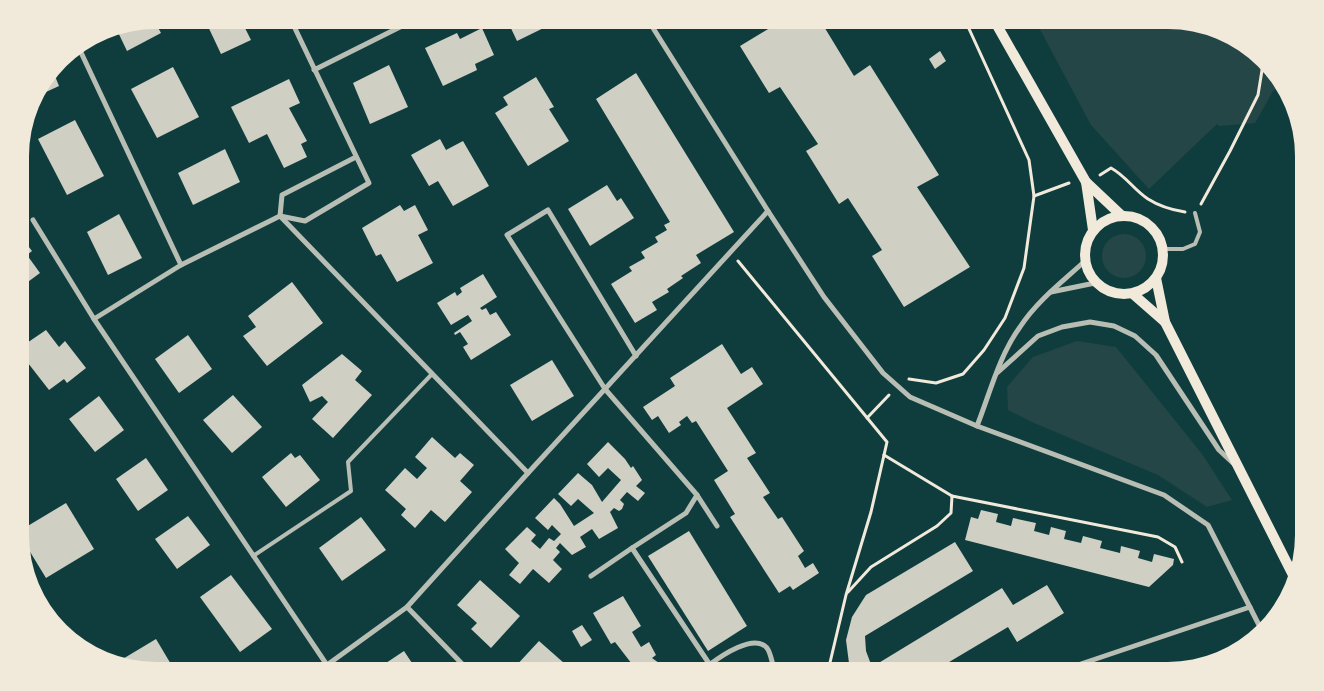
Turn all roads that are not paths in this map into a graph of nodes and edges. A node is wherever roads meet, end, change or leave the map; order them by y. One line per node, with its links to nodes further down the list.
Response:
1 (295, 29): 6 (street)
2 (396, 29): 6 (street)
3 (654, 29): 9 (street)
4 (999, 29): 8 (main road)
5 (81, 53): 17 (street)
6 (314, 70): 7 (street)
7 (356, 158): 11 (street); 11 (street)
8 (1086, 182): 12 (main road); 14 (main road)
9 (768, 211): 24 (street); 28 (street)
10 (1195, 213): 15 (lane)
11 (280, 216): 17 (street); 26 (street)
12 (1122, 216): 14 (main road); 15 (main road)
13 (33, 220): 22 (street)
14 (1093, 230): 16 (main road)
15 (1163, 249): 18 (main road)
16 (1085, 261): 19 (main road); 20 (street)
17 (181, 265): 22 (street)
18 (1156, 278): 21 (main road); 23 (main road)
19 (1096, 283): 20 (street); 21 (main road)
20 (1051, 293): 25 (street)
21 (1133, 294): 23 (main road)
22 (94, 319): 34 (street)
23 (1165, 322): 29 (main road)
24 (636, 356): 27 (street); 27 (street)
25 (997, 373): 28 (street); 29 (street)
26 (432, 374): 30 (street); 34 (lane)
27 (605, 389): 30 (street); 31 (street)
28 (977, 426): 38 (street)
29 (1241, 471): 35 (main road)
30 (528, 473): 37 (street)
31 (697, 495): 32 (street); 33 (street)
32 (716, 526)
33 (632, 548): 36 (street); 43 (street)
34 (253, 556): 40 (street)
35 (1290, 570)
36 (591, 576)
37 (407, 607): 41 (street); 42 (street)
38 (1250, 607): 39 (street); 46 (street)
39 (1259, 624)
40 (324, 662)
41 (332, 662)
42 (460, 662)
43 (707, 662)
44 (713, 662): 45 (street)
45 (772, 662)
46 (1087, 662)

